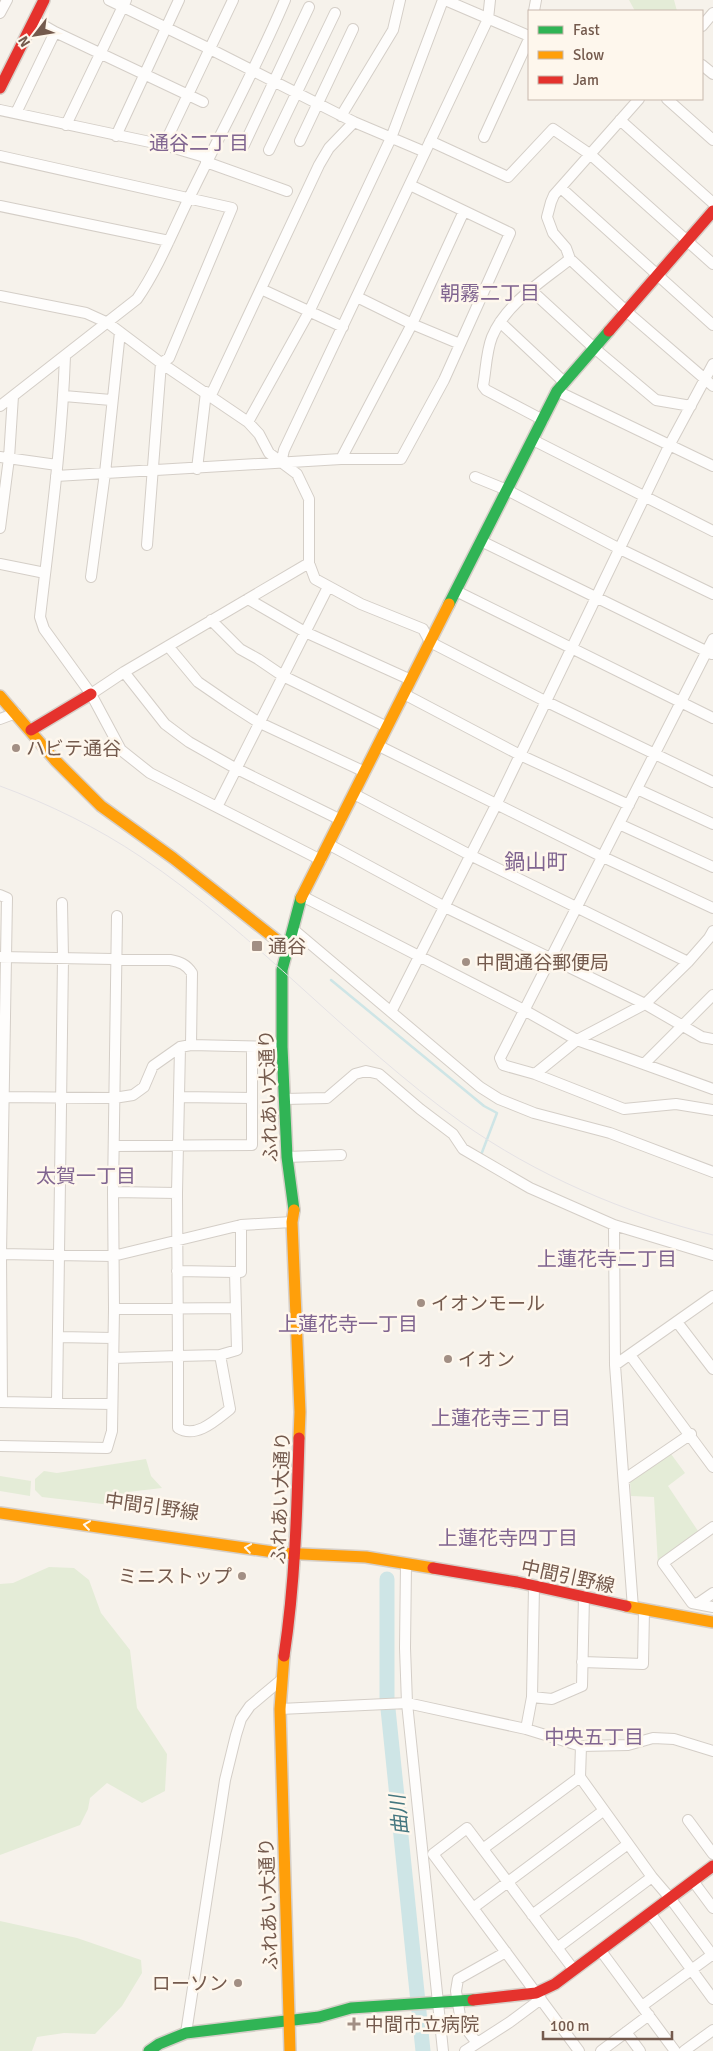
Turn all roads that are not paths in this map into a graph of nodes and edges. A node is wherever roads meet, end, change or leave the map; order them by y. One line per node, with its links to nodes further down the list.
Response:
1 (6, 0): 12 (street)
2 (44, 0): 16 (street)
3 (109, 0): 10 (street)
4 (179, 0): 18 (street)
5 (233, 0): 23 (street)
6 (285, 0): 26 (street)
7 (400, 0): 39 (street)
8 (444, 0): 15 (street); 45 (street)
9 (490, 0): 15 (street)
10 (124, 4): 18 (street); 24 (street)
11 (309, 7): 29 (street)
12 (0, 13)
13 (335, 13): 31 (street)
14 (713, 13): 17 (street)
15 (488, 19): 21 (street); 48 (street)
16 (34, 20): 20 (street); 30 (street)
17 (703, 25)
18 (166, 28): 23 (street); 28 (street)
19 (353, 29): 36 (street)
20 (55, 32): 24 (street); 38 (street)
21 (528, 37)
22 (528, 39): 44 (street)
23 (210, 48): 26 (street); 32 (street)
24 (100, 54): 28 (street); 42 (street)
25 (703, 66): 27 (street)
26 (254, 71): 29 (street); 55 (street)
27 (713, 74)
28 (145, 75): 32 (street); 43 (street)
29 (275, 81): 31 (street); 50 (street)
30 (0, 88)
31 (296, 92): 36 (street); 51 (street)
32 (188, 94): 35 (street); 49 (street)
33 (638, 100): 40 (street)
34 (669, 100): 46 (street)
35 (203, 102)
36 (317, 104): 39 (street); 47 (street)
37 (0, 110): 38 (street)
38 (16, 113): 42 (street)
39 (341, 116): 41 (street)
40 (620, 120): 53 (street); 60 (street)
41 (354, 122): 45 (street); 69 (street)
42 (66, 125): 43 (street)
43 (116, 136): 49 (street)
44 (484, 137)
45 (391, 138): 52 (street); 74 (street)
46 (713, 140)
47 (300, 141)
48 (430, 141): 52 (street); 53 (street)
49 (164, 145): 55 (street)
50 (244, 145)
51 (269, 150)
52 (425, 152): 56 (street)
53 (591, 155): 57 (street); 65 (street)
54 (0, 156): 59 (street)
55 (207, 160): 58 (street); 59 (street)
56 (410, 185): 62 (street); 72 (street)
57 (562, 188): 66 (street); 68 (street)
58 (287, 191)
59 (189, 197): 64 (street); 84 (street)
60 (713, 203)
61 (0, 206): 64 (street)
62 (464, 210): 77 (street); 81 (street)
63 (713, 211): 65 (street, ふれあい大通り)
64 (169, 241): 76 (street)
65 (687, 241): 67 (street); 68 (street, ふれあい大通り)
66 (570, 258): 70 (street); 73 (street)
67 (713, 264)
68 (657, 276): 73 (street, ふれあい大通り); 78 (street)
69 (261, 289): 74 (street); 89 (street)
70 (532, 291): 75 (street); 82 (street)
71 (0, 296): 76 (street)
72 (357, 297): 77 (street); 79 (street)
73 (626, 311): 82 (street, ふれあい大通り); 86 (street)
74 (309, 312): 79 (street); 96 (street)
75 (500, 322): 88 (street); 95 (street)
76 (108, 323): 80 (street); 83 (street)
77 (412, 324): 81 (street); 100 (street)
78 (713, 325)
79 (343, 327): 101 (street)
80 (120, 332): 84 (street); 92 (street)
81 (460, 344): 100 (street)
82 (593, 348): 88 (street, ふれあい大通り); 94 (street)
83 (65, 356): 90 (street); 91 (street)
84 (161, 363): 89 (street); 105 (street)
85 (713, 364): 86 (street)
86 (704, 378): 87 (street); 94 (street)
87 (713, 386)
88 (561, 387): 95 (street, ふれあい大通り); 98 (street)
89 (208, 394): 96 (street); 104 (street)
90 (13, 396): 93 (street); 99 (street)
91 (64, 396): 92 (street); 102 (street)
92 (111, 400): 106 (street)
93 (0, 406)
94 (691, 406): 98 (street)
95 (543, 420): 97 (street, ふれあい大通り)
96 (248, 422): 101 (street)
97 (533, 440): 109 (street, ふれあい大通り); 110 (street)
98 (670, 444): 103 (street); 110 (street)
99 (5, 457): 102 (street); 111 (street)
100 (341, 459): 101 (street)
101 (281, 464): 104 (street); 116 (street)
102 (57, 465): 107 (street)
103 (713, 466)
104 (197, 469): 105 (street)
105 (152, 472): 106 (street); 114 (street)
106 (105, 473): 107 (street); 119 (street)
107 (56, 476): 118 (street)
108 (475, 476): 109 (street)
109 (507, 490): 113 (street, ふれあい大通り); 115 (street)
110 (644, 496): 112 (street); 115 (street)
111 (0, 528)
112 (713, 531)
113 (481, 541): 121 (street, ふれあい大通り); 123 (street)
114 (147, 545)
115 (620, 549): 122 (street); 123 (street)
116 (309, 563): 120 (street); 124 (street)
117 (0, 564): 118 (street)
118 (45, 573): 135 (street)
119 (91, 577)
120 (328, 587): 126 (street); 128 (street)
121 (456, 591): 128 (street, ふれあい大通り); 130 (street)
122 (713, 594)
123 (596, 598): 130 (street); 131 (street)
124 (248, 599): 125 (street); 126 (street)
125 (211, 620): 129 (street); 133 (street)
126 (305, 632): 133 (street); 134 (street)
127 (713, 639): 131 (street)
128 (430, 642): 134 (street, ふれあい大通り); 138 (street)
129 (168, 646): 132 (street); 143 (street)
130 (572, 649): 138 (street); 139 (street)
131 (710, 653): 139 (street)
132 (124, 672): 135 (street); 149 (street)
133 (283, 676): 143 (street); 144 (street)
134 (411, 680): 136 (street, ふれあい大通り)
135 (92, 694): 145 (street); 156 (street)
136 (404, 694): 144 (street, ふれあい大通り); 147 (street)
137 (0, 696): 140 (street)
138 (545, 701): 147 (street); 148 (street)
139 (680, 703): 141 (street); 148 (street)
140 (16, 713): 142 (street); 145 (street)
141 (713, 718)
142 (0, 719)
143 (258, 722): 149 (street); 150 (street)
144 (387, 727): 146 (street, ふれあい大通り)
145 (31, 730): 174 (street)
146 (379, 746): 150 (street, ふれあい大通り); 154 (street)
147 (520, 754): 154 (street); 155 (street)
148 (655, 754): 151 (street); 152 (street)
149 (235, 768): 156 (street); 157 (street)
150 (366, 772): 153 (street, ふれあい大通り)
151 (713, 782)
152 (637, 789): 155 (street); 159 (street)
153 (354, 794): 157 (street, ふれあい大通り); 161 (street)
154 (496, 805): 161 (street); 162 (street)
155 (628, 805): 158 (street)
156 (216, 807): 163 (street)
157 (341, 820): 160 (street, ふれあい大通り)
158 (620, 824): 162 (street); 164 (street)
159 (713, 824)
160 (328, 844): 163 (street, ふれあい大通り); 168 (street)
161 (470, 856): 168 (street); 169 (street)
162 (603, 857): 169 (street); 170 (street)
163 (321, 860): 166 (street, ふれあい大通り)
164 (713, 866)
165 (0, 895): 175 (street)
166 (302, 896): 172 (street, ふれあい大通り); 177 (street)
167 (62, 903): 176 (street)
168 (445, 906): 177 (street); 178 (street)
169 (576, 908): 178 (street); 180 (street)
170 (713, 908)
171 (117, 916): 179 (street)
172 (294, 930): 174 (street, ふれあい大通り); 184 (street)
173 (713, 931): 180 (street)
174 (287, 948): 190 (street, ふれあい大通り)
175 (3, 957): 176 (street); 194 (street)
176 (63, 958): 179 (street); 196 (street)
177 (419, 958): 183 (street); 184 (street)
178 (550, 959): 182 (street); 183 (street)
179 (117, 960): 188 (street); 197 (street)
180 (688, 962): 182 (street)
181 (713, 995): 185 (street)
182 (645, 1004): 185 (street); 187 (street)
183 (524, 1010): 187 (street); 192 (street)
184 (391, 1012): 205 (street)
185 (684, 1025): 186 (street); 191 (street)
186 (713, 1039)
187 (577, 1040): 191 (street); 192 (street)
188 (186, 1046): 189 (street); 195 (street); 197 (street)
189 (252, 1047): 190 (street); 198 (street)
190 (282, 1047): 199 (street, ふれあい大通り)
191 (645, 1064): 193 (street)
192 (535, 1074): 200 (street)
193 (713, 1089)
194 (2, 1097): 196 (street); 212 (street)
195 (180, 1097): 198 (street); 202 (street)
196 (61, 1098): 197 (street); 213 (street)
197 (114, 1098): 201 (street)
198 (252, 1098): 202 (street)
199 (285, 1099): 204 (street, ふれあい大通り); 209 (street)
200 (713, 1110)
201 (114, 1146): 202 (street); 206 (street)
202 (179, 1146): 207 (street)
203 (341, 1155): 204 (street)
204 (287, 1157): 208 (street, ふれあい大通り)
205 (713, 1172)
206 (113, 1192): 207 (street); 215 (street)
207 (177, 1192): 211 (street)
208 (292, 1222): 210 (street); 241 (street, ふれあい大通り)
209 (614, 1225): 214 (street); 229 (street)
210 (241, 1226): 211 (street); 217 (street)
211 (178, 1240): 215 (street); 216 (street)
212 (0, 1254): 213 (street); 231 (street)
213 (58, 1255): 215 (street); 223 (street)
214 (713, 1255)
215 (113, 1256): 220 (street)
216 (178, 1271): 217 (street); 221 (street)
217 (235, 1272): 219 (street)
218 (713, 1296): 222 (street)
219 (236, 1308): 221 (street); 225 (street)
220 (114, 1309): 221 (street); 224 (street)
221 (178, 1309): 227 (street)
222 (676, 1322): 226 (street); 230 (street)
223 (59, 1337): 224 (street); 232 (street)
224 (113, 1338): 228 (street)
225 (220, 1355): 227 (street); 227 (street)
226 (630, 1355): 229 (street); 234 (street)
227 (178, 1356): 228 (street)
228 (114, 1358): 233 (street)
229 (615, 1365): 237 (street)
230 (713, 1369)
231 (1, 1402): 232 (street)
232 (57, 1402): 233 (street)
233 (112, 1404): 235 (street)
234 (690, 1434): 236 (street); 237 (street)
235 (0, 1446)
236 (711, 1461)
237 (624, 1479): 248 (street)
238 (0, 1502): 241 (street, 中間引野線)
239 (0, 1513): 241 (street, 中間引野線, one-way to 239)
240 (713, 1527): 246 (street)
241 (296, 1553): 242 (street, 中間引野線); 251 (street, ふれあい大通り)
242 (403, 1563): 243 (street, 中間引野線); 253 (street)
243 (534, 1586): 245 (street, 中間引野線); 252 (street)
244 (713, 1593): 246 (street)
245 (584, 1596): 248 (street, 中間引野線); 250 (street)
246 (697, 1604): 247 (street)
247 (713, 1608)
248 (638, 1609): 249 (street, 中間引野線); 250 (street)
249 (713, 1622)
250 (582, 1662): 252 (street)
251 (281, 1680): 254 (street, ふれあい大通り); 288 (street)
252 (532, 1697): 255 (street)
253 (402, 1702): 254 (street); 255 (street); 282 (street)
254 (280, 1708): 285 (street, ふれあい大通り)
255 (526, 1729): 256 (street)
256 (582, 1746): 257 (street); 258 (street)
257 (713, 1751)
258 (580, 1778): 259 (street); 262 (street)
259 (603, 1810): 261 (street); 266 (street)
260 (688, 1820): 263 (street)
261 (628, 1844): 265 (street); 271 (street)
262 (484, 1848): 266 (street); 269 (street)
263 (713, 1854)
264 (713, 1866): 267 (street)
265 (652, 1878): 268 (street); 273 (street)
266 (508, 1881): 269 (street); 271 (street)
267 (692, 1881): 268 (street); 270 (street)
268 (670, 1898): 272 (street); 276 (street)
269 (473, 1908): 275 (street)
270 (713, 1908)
271 (532, 1914): 273 (street)
272 (650, 1914): 274 (street); 278 (street)
273 (557, 1948): 277 (street)
274 (601, 1950): 277 (street); 283 (street)
275 (506, 1952): 279 (street); 281 (street)
276 (713, 1955): 278 (street)
277 (574, 1970): 279 (street)
278 (692, 1970): 280 (street); 283 (street)
279 (539, 1996): 281 (street); 289 (street); 294 (street)
280 (713, 1998)
281 (458, 2001): 282 (street); 289 (street)
282 (433, 2002): 285 (street); 292 (street)
283 (642, 2006): 284 (street)
284 (649, 2015): 287 (street); 297 (street)
285 (290, 2021): 288 (street); 291 (street, ふれあい大通り)
286 (713, 2030): 298 (street)
287 (626, 2032): 295 (street); 296 (street)
288 (186, 2033): 290 (street)
289 (477, 2043): 293 (street)
290 (149, 2051)
291 (290, 2051)
292 (443, 2051)
293 (465, 2051)
294 (579, 2051)
295 (601, 2051)
296 (640, 2051)
297 (675, 2051)
298 (684, 2051)

